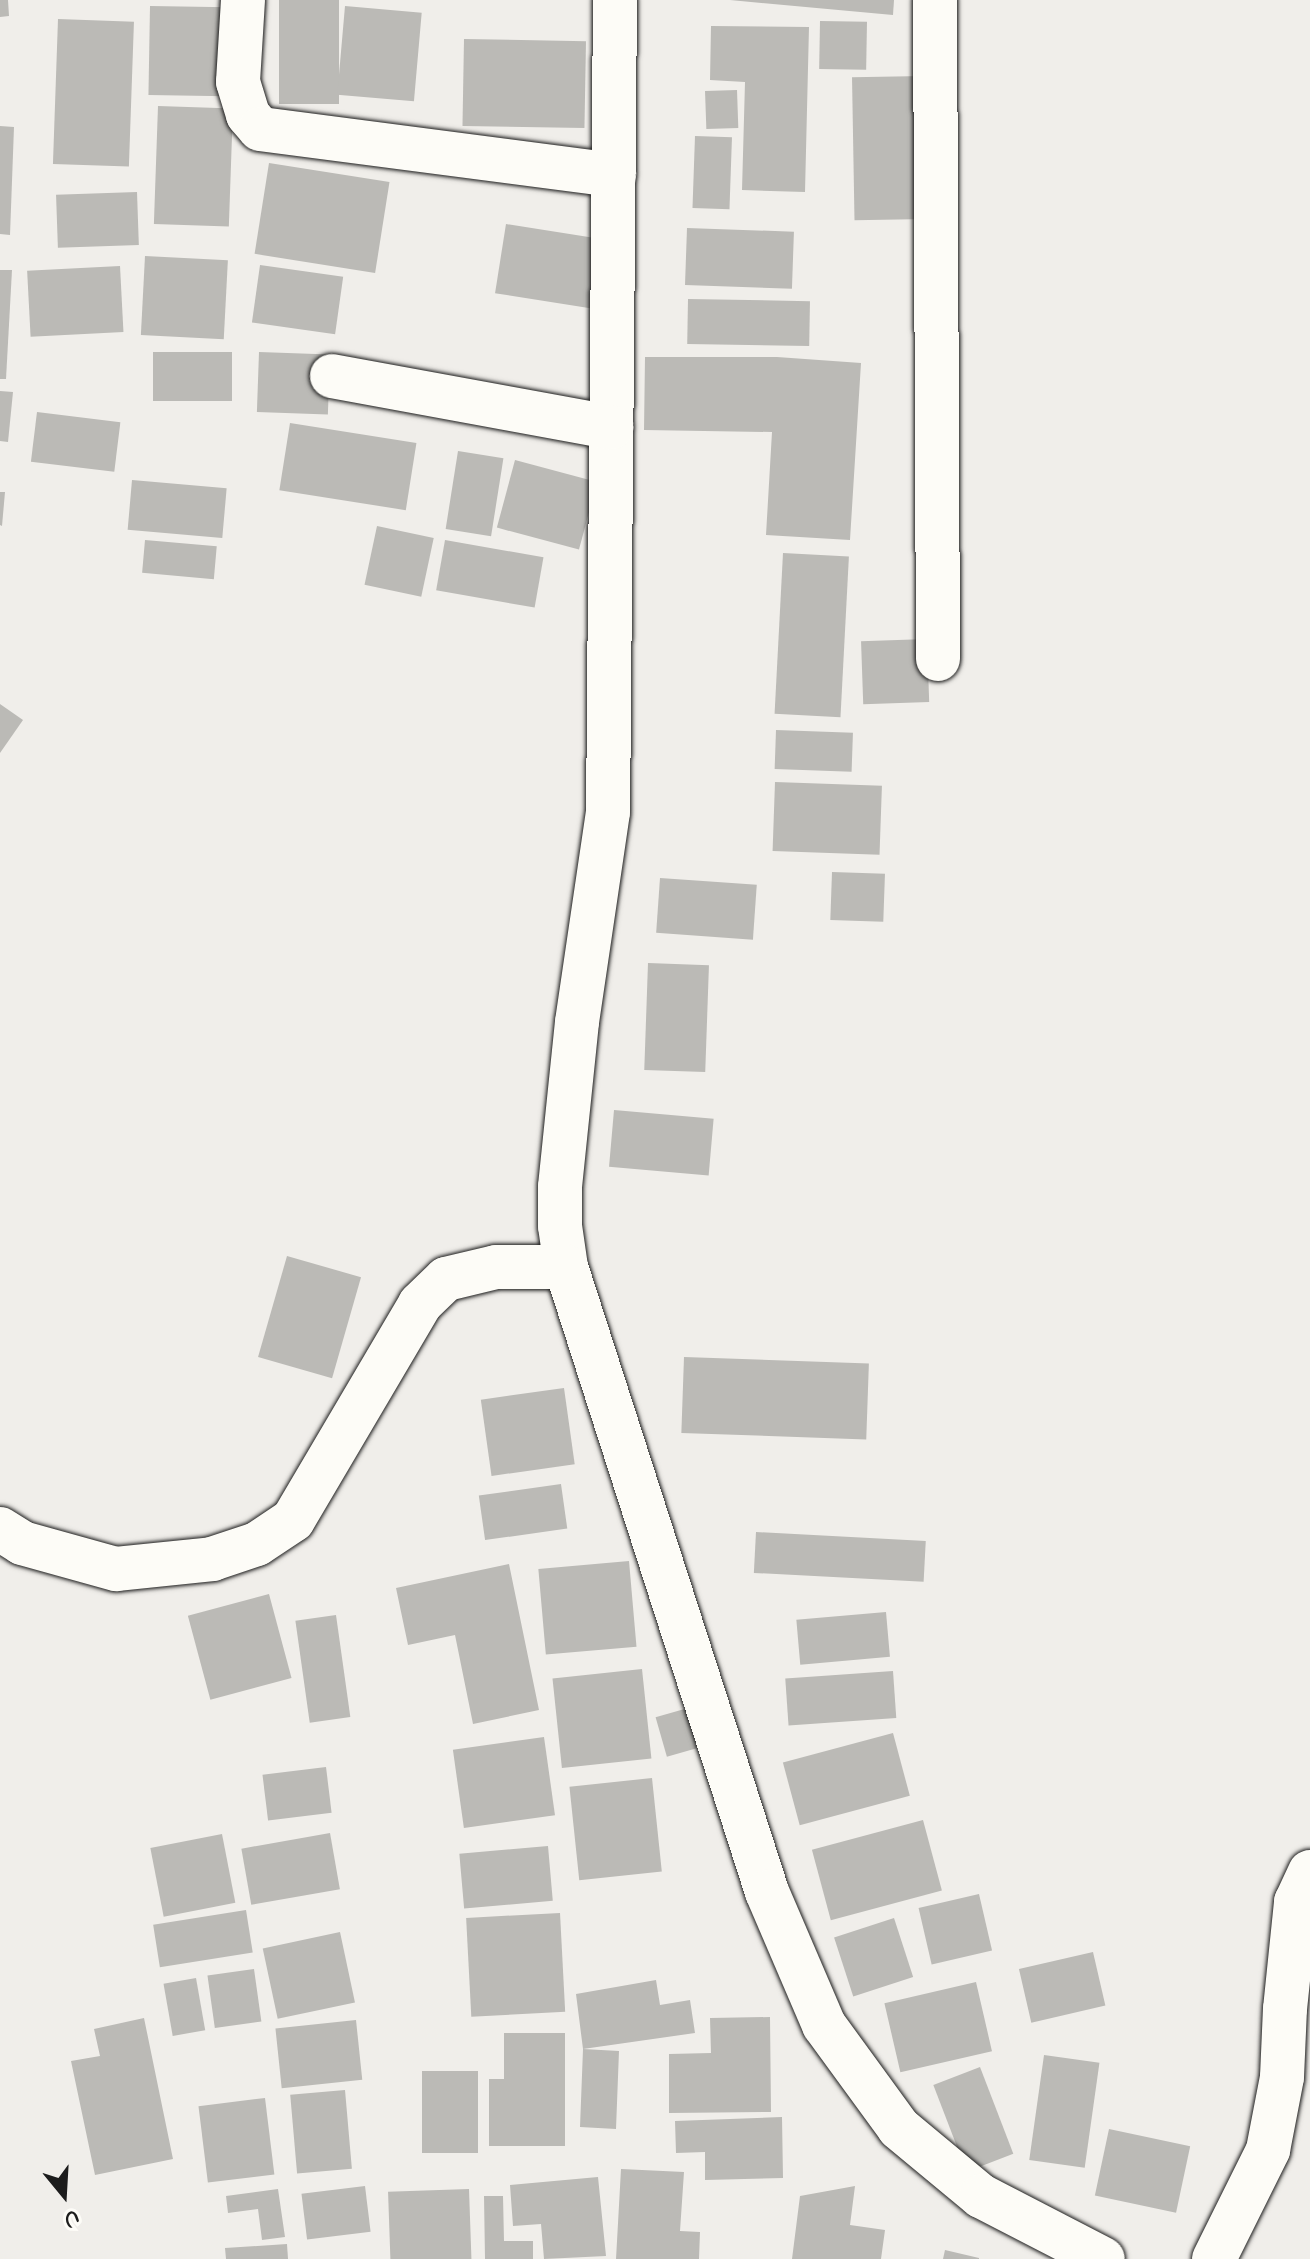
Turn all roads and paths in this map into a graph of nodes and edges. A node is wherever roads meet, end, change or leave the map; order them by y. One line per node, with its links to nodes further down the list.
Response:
1 (243, 0): 4 (street)
2 (615, 0): 4 (street)
3 (935, 0): 7 (street)
4 (614, 175): 6 (street)
5 (332, 376): 6 (street)
6 (611, 427): 8 (street)
7 (938, 659)
8 (566, 1267): 9 (street); 11 (street)
9 (0, 1529)
10 (1310, 1872): 13 (street)
11 (1026, 2239): 12 (street)
12 (1103, 2259)
13 (1214, 2259)

